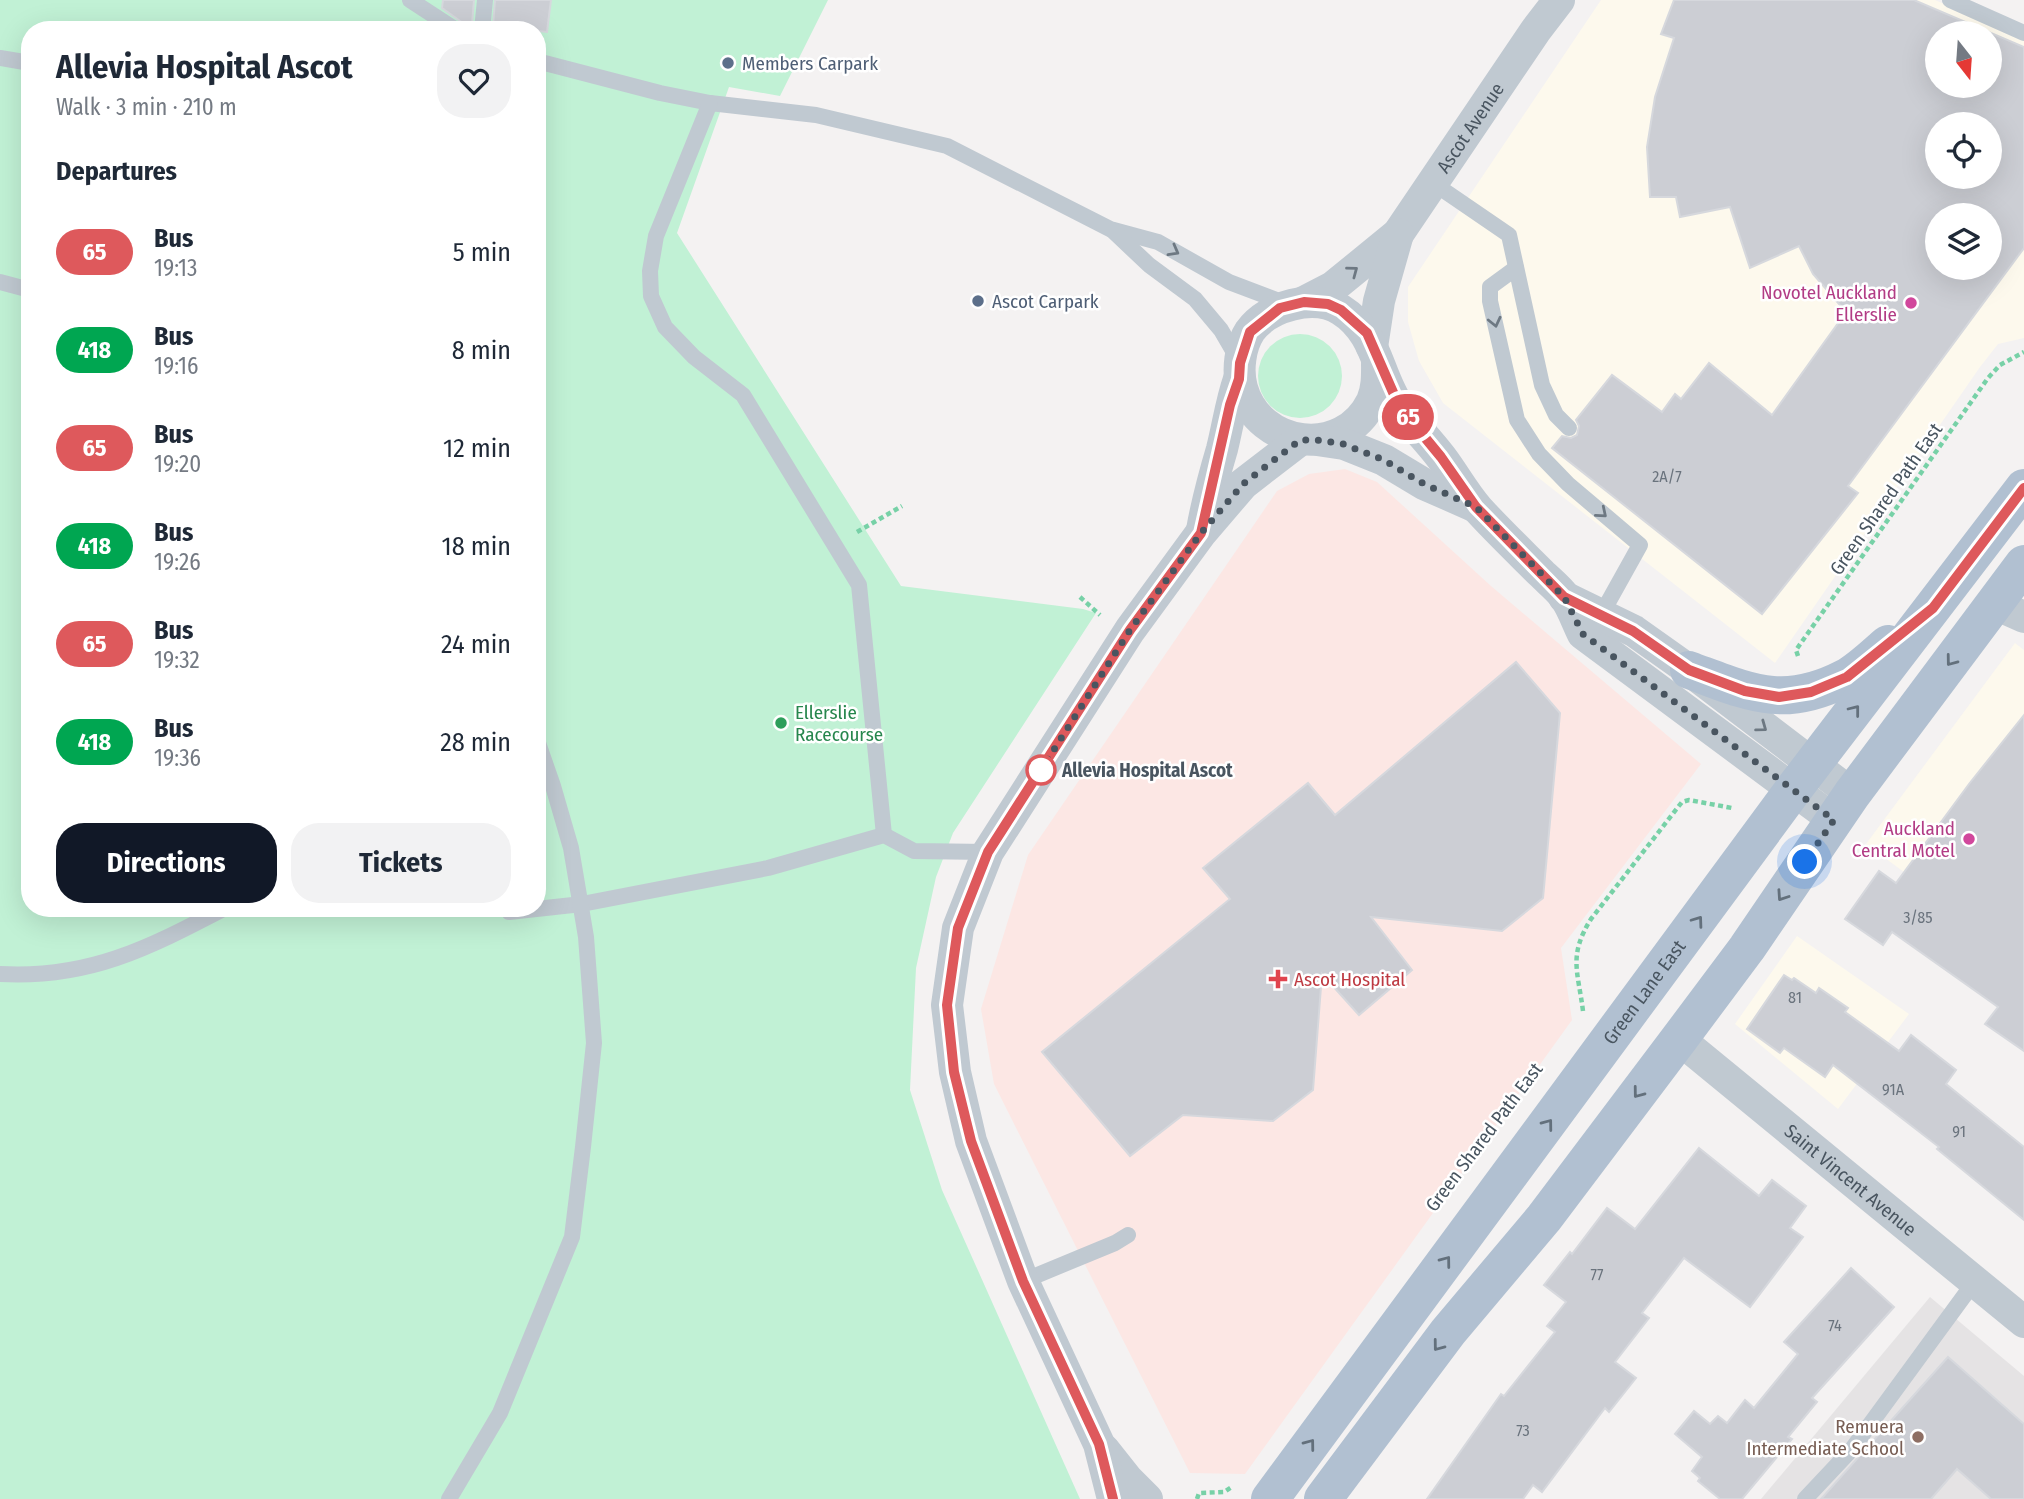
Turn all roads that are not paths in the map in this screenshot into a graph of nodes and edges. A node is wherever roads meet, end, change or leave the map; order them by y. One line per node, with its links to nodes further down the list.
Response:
1 (410, 0): 5 (lane)
2 (485, 0): 6 (lane)
3 (1950, 0): 7 (lane)
4 (1550, 7): 12 (street, Ascot Avenue)
5 (442, 21)
6 (483, 21)
7 (2024, 33)
8 (0, 58): 9 (lane)
9 (21, 62)
10 (546, 63): 11 (lane)
11 (710, 103): 13 (lane); 35 (lane)
12 (1433, 183): 14 (street, Ascot Avenue); 15 (lane)
13 (1110, 229): 18 (lane, one-way to 18); 20 (lane)
14 (1398, 234): 18 (street, Ascot Avenue, one-way to 14); 19 (street, Ascot Avenue)
15 (1516, 268): 21 (lane); 30 (lane, one-way to 30)
16 (0, 282): 17 (lane)
17 (21, 288)
18 (1297, 304): 19 (street); 20 (street)
19 (1375, 353): 22 (street); 24 (street)
20 (1240, 371): 22 (street); 25 (street)
21 (1569, 428)
22 (1308, 440): 24 (street); 25 (street)
23 (2024, 488): 28 (main road, Green Lane East)
24 (1476, 507): 27 (street)
25 (1201, 533): 36 (street)
26 (2022, 571): 29 (main road)
27 (1564, 597): 30 (street); 33 (street)
28 (1933, 608): 31 (main road); 33 (main road, Green Lane East, one-way to 28)
29 (2008, 612): 34 (main road, one-way to 34)
30 (1601, 615): 31 (street)
31 (1689, 670): 33 (street, one-way to 33)
32 (546, 764): 37 (lane)
33 (1803, 777): 34 (street); 47 (main road, Green Lane East, one-way to 33)
34 (1843, 807): 41 (main road, one-way to 41)
35 (884, 835): 36 (lane); 37 (lane)
36 (988, 852): 43 (street)
37 (582, 904): 38 (lane); 48 (lane)
38 (546, 908)
39 (208, 917): 40 (lane)
40 (0, 974)
41 (1679, 1038): 44 (street, Saint Vincent Avenue); 51 (main road, one-way to 51)
42 (1128, 1235): 43 (lane)
43 (1023, 1281): 46 (street)
44 (1975, 1281): 45 (street, Saint Vincent Avenue); 52 (lane)
45 (2024, 1322)
46 (1099, 1444): 49 (street); 50 (street)
47 (1256, 1490)
48 (449, 1499)
49 (1113, 1499)
50 (1147, 1499)
51 (1323, 1499)
52 (1804, 1499)

